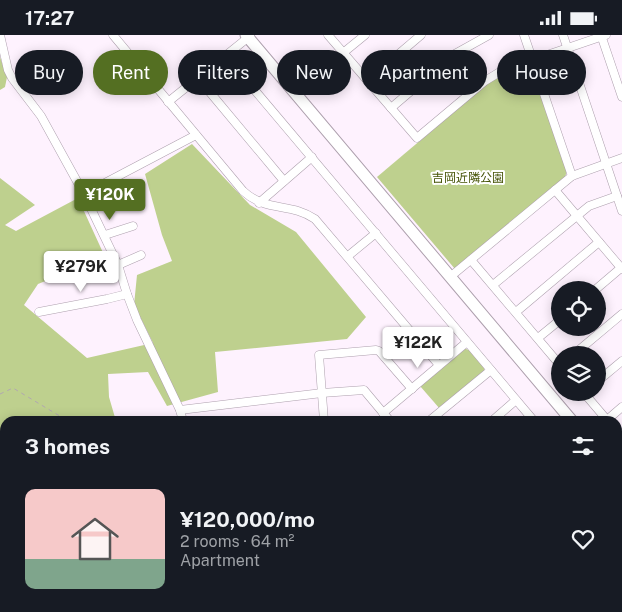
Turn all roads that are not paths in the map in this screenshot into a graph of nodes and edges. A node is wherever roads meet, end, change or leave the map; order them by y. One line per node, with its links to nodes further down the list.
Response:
1 (0, 35): 36 (street)
2 (113, 35): 27 (street)
3 (328, 35): 13 (street)
4 (365, 35): 14 (street)
5 (421, 35): 15 (street)
6 (489, 35): 28 (street)
7 (524, 35): 16 (street)
8 (563, 35): 11 (street)
9 (603, 35): 11 (street); 26 (street)
10 (248, 36): 12 (street); 50 (street)
11 (567, 48): 17 (street); 32 (street)
12 (231, 50)
13 (340, 50)
14 (347, 50)
15 (403, 50)
16 (529, 50)
17 (561, 50)
18 (351, 62): 19 (street)
19 (361, 74)
20 (497, 74): 28 (street)
21 (178, 94): 27 (street)
22 (211, 95): 34 (street)
23 (259, 95): 30 (street)
24 (379, 95): 28 (street)
25 (544, 95): 33 (street)
26 (622, 97)
27 (168, 102): 29 (street)
28 (391, 108)
29 (196, 135): 36 (street); 38 (street)
30 (312, 157): 34 (street); 42 (street)
31 (622, 158): 32 (street)
32 (606, 163): 33 (street); 37 (street)
33 (572, 177): 35 (street)
34 (284, 181): 38 (street)
35 (555, 190): 40 (street); 47 (street)
36 (84, 194): 43 (street)
37 (617, 196): 39 (street); 40 (street)
38 (259, 203): 46 (street)
39 (622, 211)
40 (576, 215): 44 (street); 52 (street)
41 (133, 226): 43 (street)
42 (376, 233): 46 (street); 59 (street)
43 (105, 235): 48 (street)
44 (599, 242): 49 (street); 55 (street)
45 (141, 255): 48 (street)
46 (348, 257): 63 (street)
47 (471, 259): 50 (street); 52 (street)
48 (118, 265): 53 (street)
49 (622, 268): 51 (street)
50 (450, 277): 79 (street)
51 (606, 281)
52 (493, 285): 55 (street)
53 (127, 294): 54 (street); 71 (street)
54 (39, 312)
55 (516, 312): 58 (street)
56 (622, 314): 60 (street)
57 (551, 328): 58 (street)
58 (538, 339): 61 (street)
59 (467, 342): 63 (street); 64 (street)
60 (584, 346)
61 (551, 354)
62 (622, 361): 65 (street)
63 (439, 365): 66 (street)
64 (491, 369): 68 (street); 76 (street)
65 (606, 374)
66 (412, 389): 67 (street); 72 (street)
67 (322, 393): 71 (street); 72 (street); 74 (street)
68 (516, 400): 77 (street); 78 (street)
69 (591, 401): 80 (street)
70 (622, 407): 81 (street)
71 (180, 410): 73 (street)
72 (384, 413): 75 (street)
73 (182, 416)
74 (324, 416)
75 (386, 416)
76 (435, 416)
77 (498, 416)
78 (530, 416)
79 (568, 416)
80 (604, 416)
81 (612, 416)

